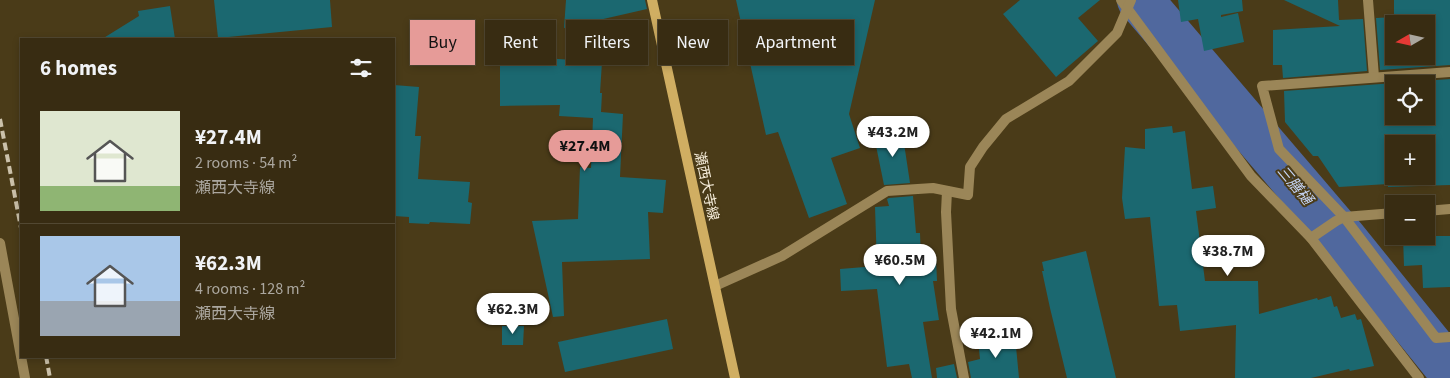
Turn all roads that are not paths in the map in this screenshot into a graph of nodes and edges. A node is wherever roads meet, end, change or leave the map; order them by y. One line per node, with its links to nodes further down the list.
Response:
1 (652, 0): 13 (main road, 瀬西大寺線)
2 (1368, 0): 5 (street)
3 (1127, 3): 6 (street); 11 (street)
4 (1450, 72): 5 (street)
5 (1374, 77): 10 (street)
6 (946, 191): 13 (street); 19 (street)
7 (1450, 210): 8 (street)
8 (1435, 211)
9 (1385, 214): 10 (street)
10 (1340, 219): 11 (street); 14 (street)
11 (1314, 235): 20 (street)
12 (0, 243): 15 (street)
13 (715, 286): 18 (main road, 瀬西大寺線)
14 (1450, 337)
15 (20, 356)
16 (20, 358): 17 (street)
17 (24, 378)
18 (734, 378)
19 (964, 378)
20 (1419, 378)

